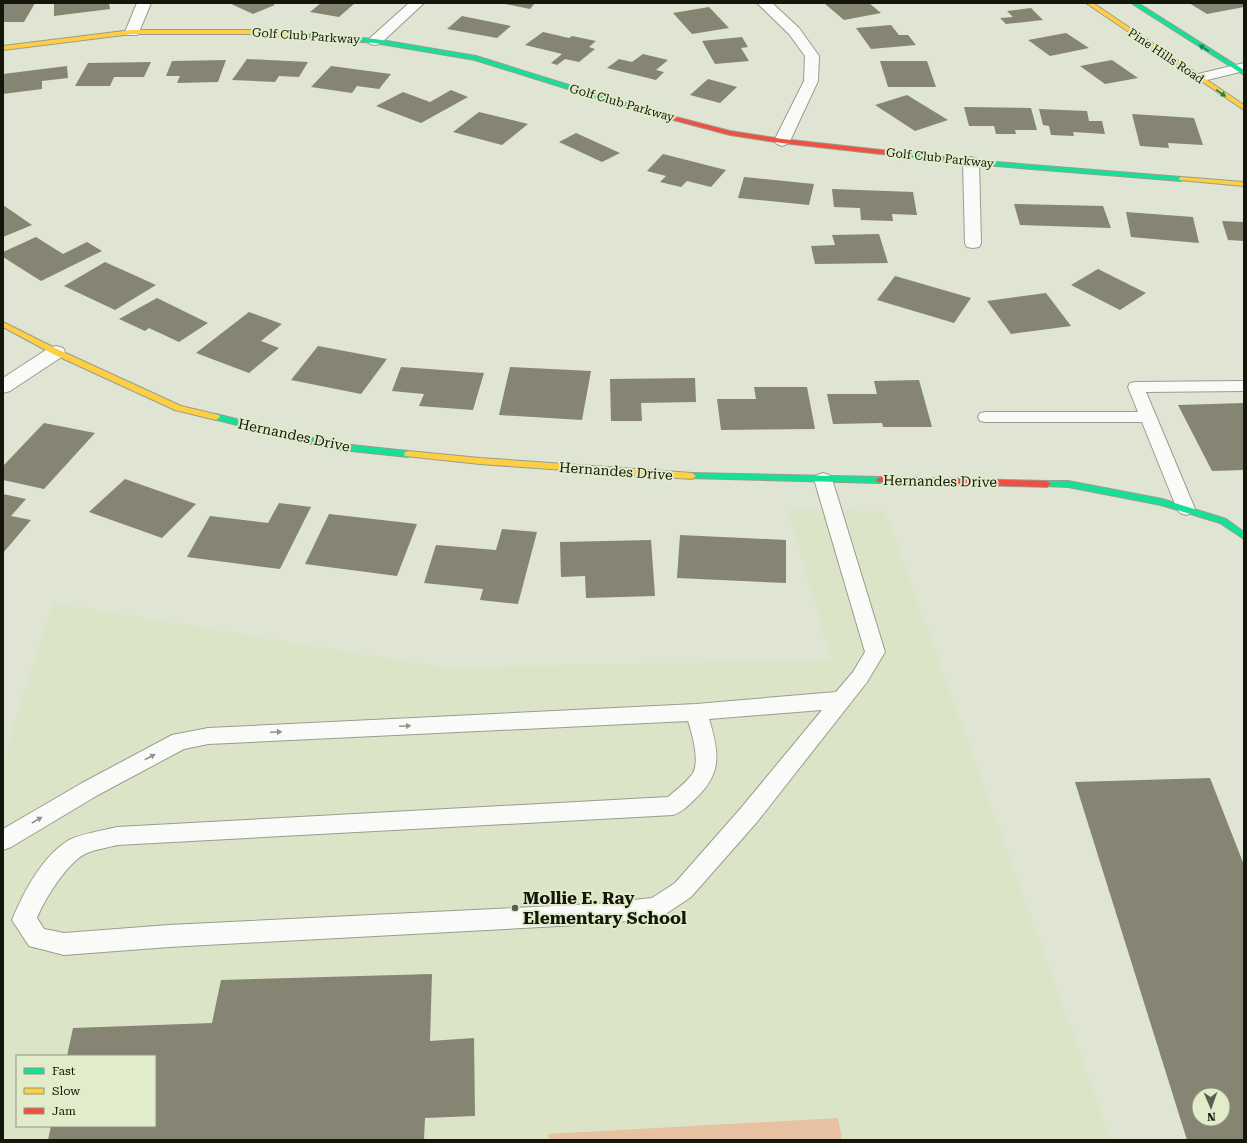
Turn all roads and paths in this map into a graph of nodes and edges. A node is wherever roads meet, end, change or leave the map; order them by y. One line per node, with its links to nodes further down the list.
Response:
1 (144, 3): 6 (street)
2 (417, 3): 7 (street)
3 (764, 3): 12 (street)
4 (1089, 3): 10 (street, Pine Hills Road)
5 (1134, 3): 9 (street, Pine Hills Road, one-way to 5)
6 (132, 32): 7 (street, Golf Club Parkway); 8 (street, Golf Club Parkway)
7 (375, 41): 12 (street, Golf Club Parkway)
8 (3, 48)
9 (1242, 70): 10 (street)
10 (1199, 78): 11 (street, Pine Hills Road, one-way to 11)
11 (1244, 108)
12 (782, 141): 13 (street, Golf Club Parkway)
13 (971, 162): 14 (street, Golf Club Parkway); 15 (street)
14 (1244, 184)
15 (973, 243)
16 (3, 324): 17 (street, Hernandes Drive)
17 (56, 352): 19 (street); 22 (street, Hernandes Drive)
18 (1244, 386): 20 (lane)
19 (3, 387)
20 (1148, 416): 21 (lane); 23 (lane)
21 (986, 417)
22 (823, 479): 23 (street, Hernandes Drive); 25 (lane)
23 (1186, 510): 24 (street, Hernandes Drive)
24 (1244, 536)
25 (841, 700): 26 (lane); 26 (lane)
26 (696, 712): 27 (lane, one-way to 26)
27 (3, 840)

